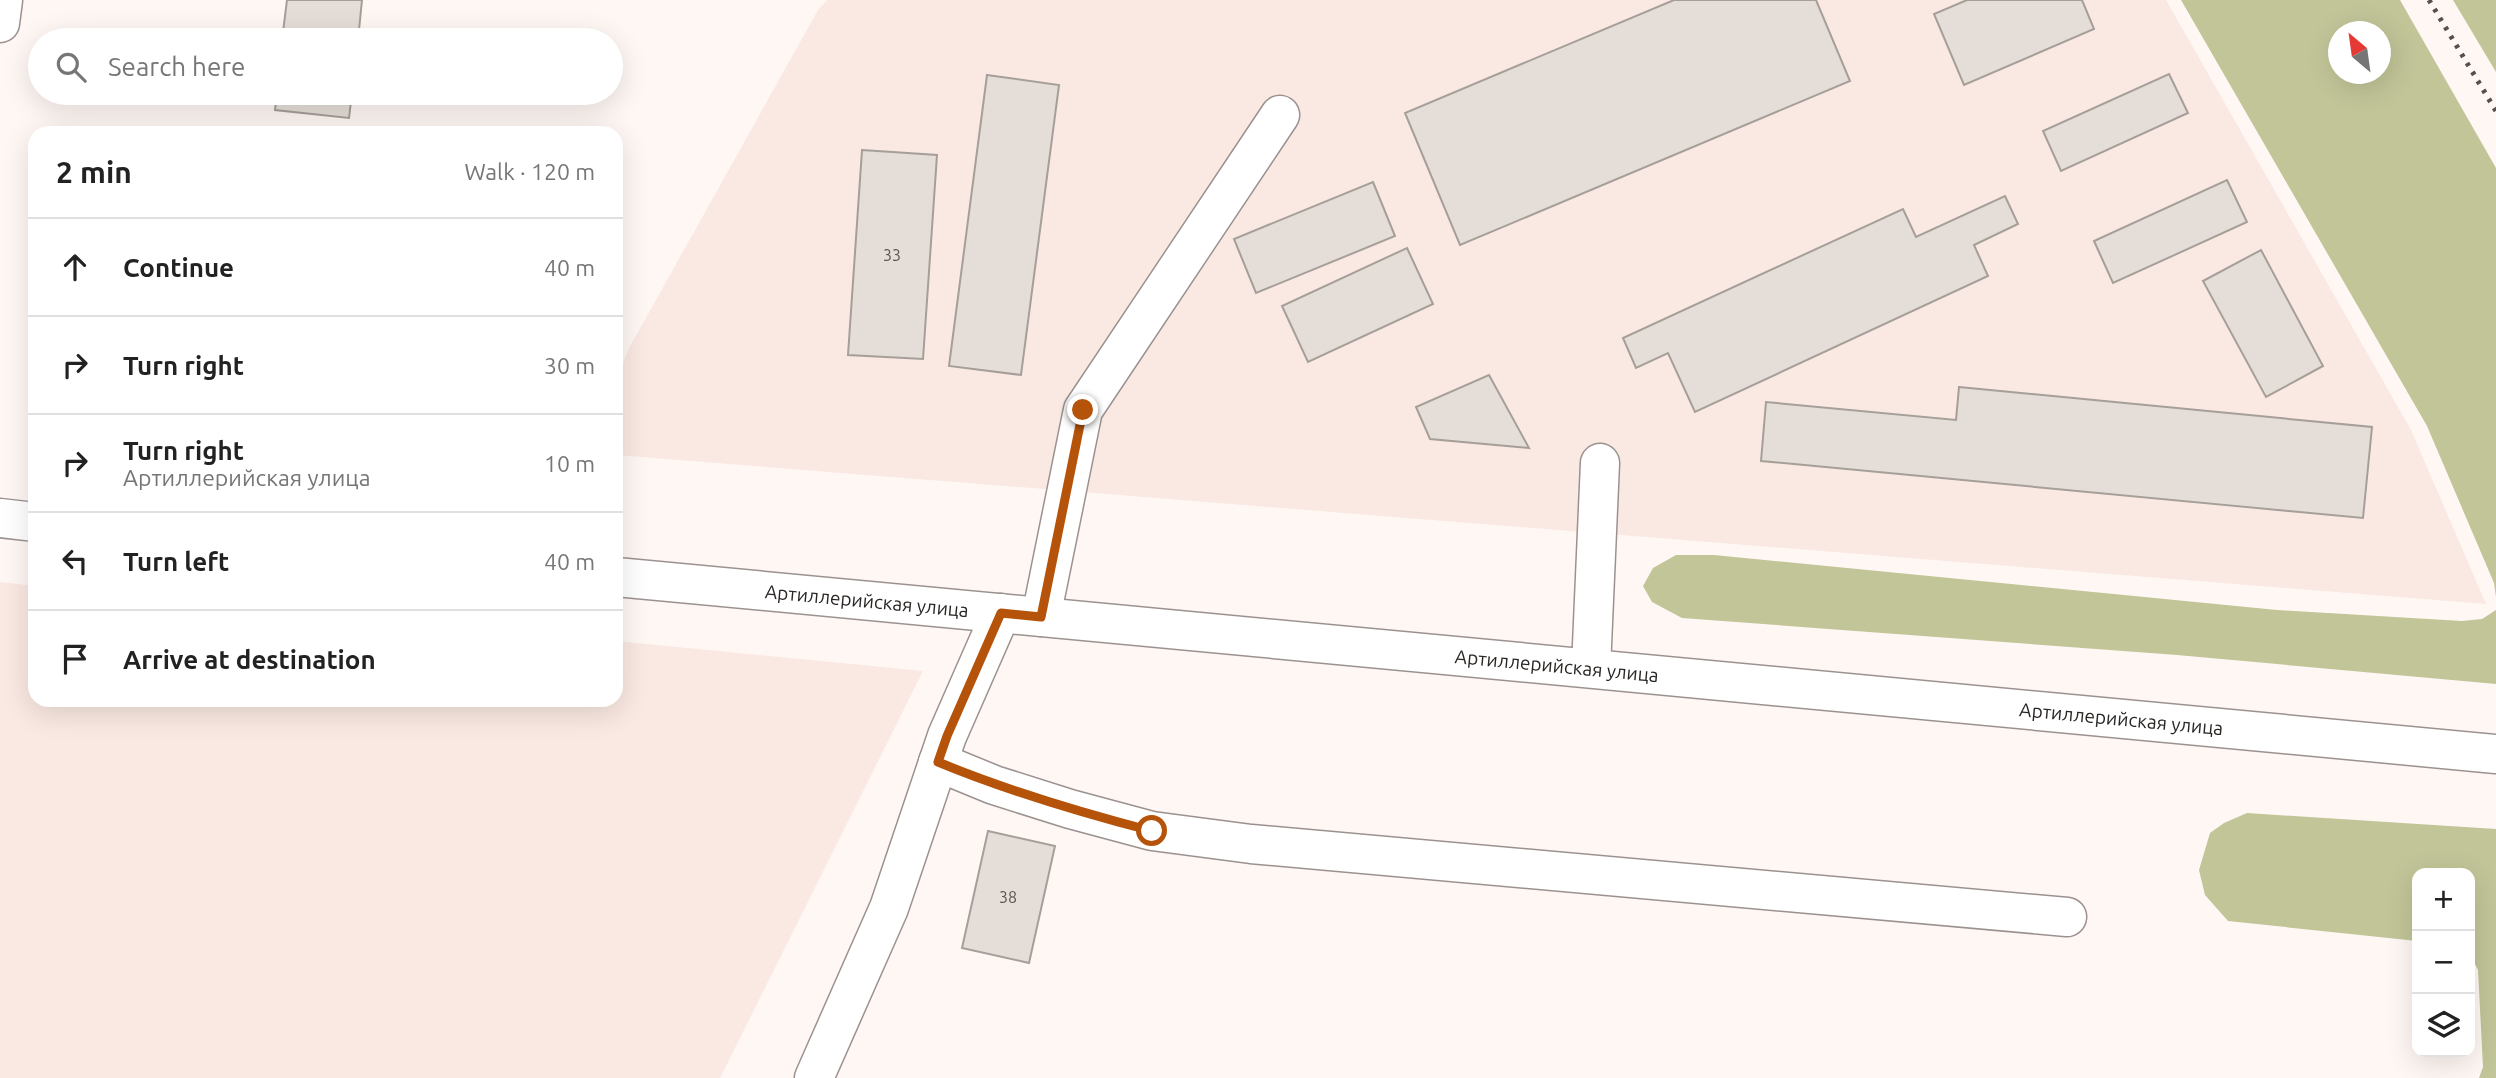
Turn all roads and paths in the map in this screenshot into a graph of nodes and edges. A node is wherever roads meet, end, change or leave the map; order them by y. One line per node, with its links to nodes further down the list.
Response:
1 (3, 0): 2 (main road)
2 (0, 23)
3 (1280, 115): 9 (main road)
4 (1600, 463): 10 (main road)
5 (0, 518): 6 (main road)
6 (28, 521)
7 (623, 578): 8 (main road, Артиллерийская улица)
8 (1001, 613): 9 (main road, Артиллерийская улица); 12 (main road)
9 (1041, 617): 10 (main road, Артиллерийская улица)
10 (1591, 667): 11 (main road, Артиллерийская улица)
11 (2496, 754)
12 (938, 762): 13 (main road); 14 (main road)
13 (2067, 917)
14 (814, 1078)

